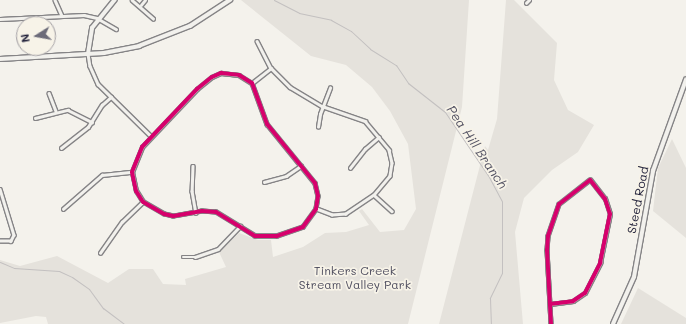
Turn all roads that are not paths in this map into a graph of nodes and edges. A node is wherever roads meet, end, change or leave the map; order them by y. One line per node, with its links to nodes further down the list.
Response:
1 (55, 0): 9 (street)
2 (115, 0): 10 (street)
3 (132, 0): 8 (street)
4 (145, 0): 8 (street)
5 (230, 0): 15 (street)
6 (530, 0): 7 (street)
7 (526, 3)
8 (141, 5): 11 (street)
9 (62, 16): 10 (street); 12 (street)
10 (98, 18): 13 (street); 15 (street)
11 (153, 18)
12 (0, 19)
13 (116, 29)
14 (257, 41): 17 (street)
15 (88, 54): 16 (street); 22 (street)
16 (0, 59)
17 (271, 68): 19 (street); 23 (street)
18 (686, 80): 49 (street, Steed Road)
19 (252, 83): 28 (street); 32 (street)
20 (330, 88): 23 (street)
21 (50, 94): 24 (street)
22 (111, 97): 26 (street); 28 (street)
23 (322, 106): 27 (street); 29 (street)
24 (56, 111): 25 (street); 26 (street)
25 (35, 118)
26 (92, 122): 30 (street)
27 (318, 127)
28 (151, 136): 34 (street)
29 (379, 137): 33 (street); 37 (street)
30 (61, 148)
31 (193, 166): 42 (street)
32 (302, 166): 35 (street); 40 (street)
33 (350, 168)
34 (132, 172): 38 (street); 39 (street)
35 (264, 182)
36 (0, 188): 44 (street)
37 (374, 194): 40 (street); 41 (street)
38 (143, 202): 42 (street); 45 (street)
39 (63, 209)
40 (316, 209): 43 (street)
41 (392, 212)
42 (196, 213): 43 (street)
43 (240, 226): 46 (street)
44 (0, 241)
45 (100, 253)
46 (183, 257)
47 (550, 304): 47 (street); 48 (street)
48 (551, 324)
49 (613, 324)

